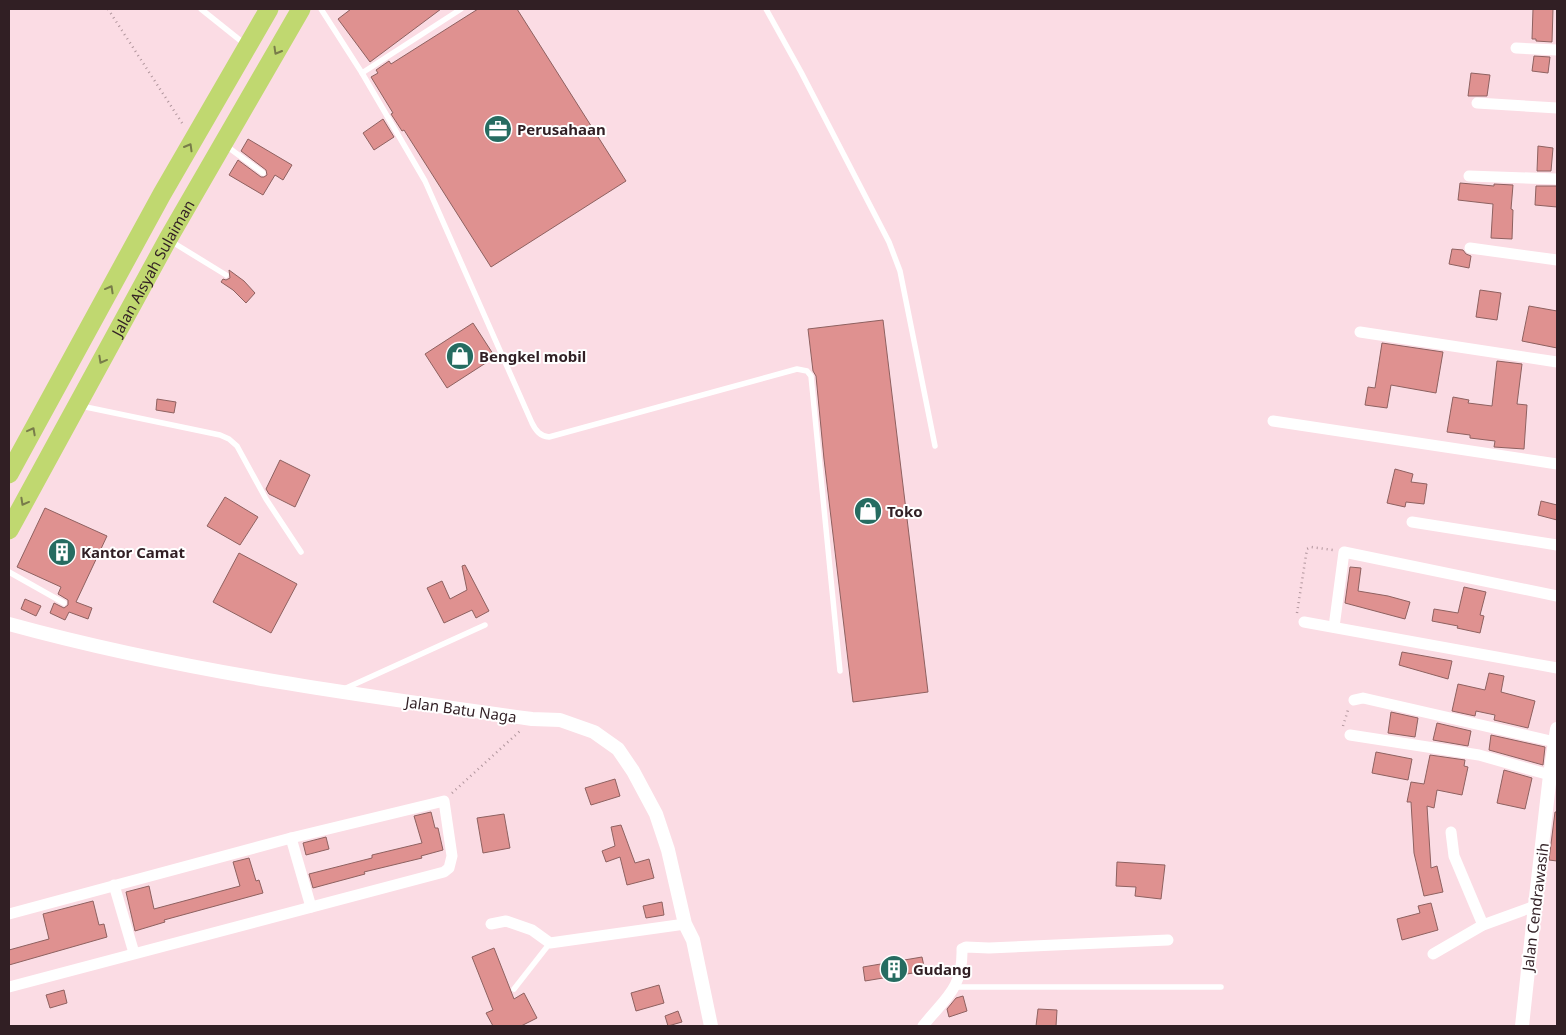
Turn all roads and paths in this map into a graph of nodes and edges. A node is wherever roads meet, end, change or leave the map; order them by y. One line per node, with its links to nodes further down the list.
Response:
1 (108, 9): 14 (path)
2 (201, 9): 8 (lane)
3 (269, 9): 8 (highway, Jalan Aisyah Sulaiman)
4 (301, 9): 15 (highway, Jalan Aisyah Sulaiman, one-way to 15)
5 (321, 9): 11 (lane)
6 (461, 9): 11 (lane)
7 (766, 9): 27 (lane)
8 (247, 46): 14 (highway, Jalan Aisyah Sulaiman)
9 (1516, 48): 10 (street)
10 (1557, 50)
11 (362, 73): 43 (lane)
12 (1477, 103): 13 (street)
13 (1557, 108)
14 (194, 139): 29 (highway, Jalan Aisyah Sulaiman, one-way to 14)
15 (223, 143): 16 (lane); 19 (highway, Jalan Aisyah Sulaiman)
16 (264, 173)
17 (1469, 176): 18 (street)
18 (1557, 179)
19 (168, 239): 22 (lane); 25 (highway, Jalan Aisyah Sulaiman, one-way to 25)
20 (1470, 248): 21 (street)
21 (1557, 260)
22 (226, 275)
23 (1360, 332): 24 (street)
24 (1557, 362)
25 (77, 406): 31 (highway, Jalan Aisyah Sulaiman, one-way to 31); 33 (lane)
26 (1273, 421): 28 (street)
27 (935, 446)
28 (1557, 464)
29 (9, 474)
30 (1412, 522): 32 (street)
31 (9, 530)
32 (1557, 545)
33 (301, 552)
34 (1344, 552): 36 (street); 38 (path); 41 (street)
35 (9, 572): 37 (lane)
36 (1557, 596)
37 (64, 603)
38 (1304, 622): 41 (street)
39 (9, 624): 44 (street, Jalan Batu Naga)
40 (486, 625): 44 (lane)
41 (1334, 627): 42 (street)
42 (1557, 668)
43 (840, 671)
44 (338, 692): 46 (street, Jalan Batu Naga)
45 (1354, 700): 47 (path); 48 (street)
46 (532, 719): 50 (path); 58 (street, Jalan Batu Naga)
47 (1350, 735): 49 (street)
48 (1556, 735): 49 (street, Jalan Cendrawasih)
49 (1550, 775): 54 (street, Jalan Cendrawasih)
50 (444, 800): 52 (street); 55 (street)
51 (1450, 832): 59 (street)
52 (291, 838): 53 (street); 55 (street)
53 (114, 885): 56 (street); 62 (street)
54 (1534, 906): 59 (street); 70 (street, Jalan Cendrawasih)
55 (311, 907): 62 (street)
56 (9, 914)
57 (491, 924): 61 (street)
58 (685, 924): 61 (street); 68 (street, Jalan Batu Naga)
59 (1483, 925): 63 (street)
60 (1168, 940): 65 (street)
61 (550, 943): 67 (lane)
62 (134, 953): 64 (street)
63 (1433, 954)
64 (9, 987)
65 (956, 987): 66 (lane); 69 (street)
66 (1221, 987)
67 (514, 989)
68 (711, 1026)
69 (923, 1026)
70 (1522, 1026)

